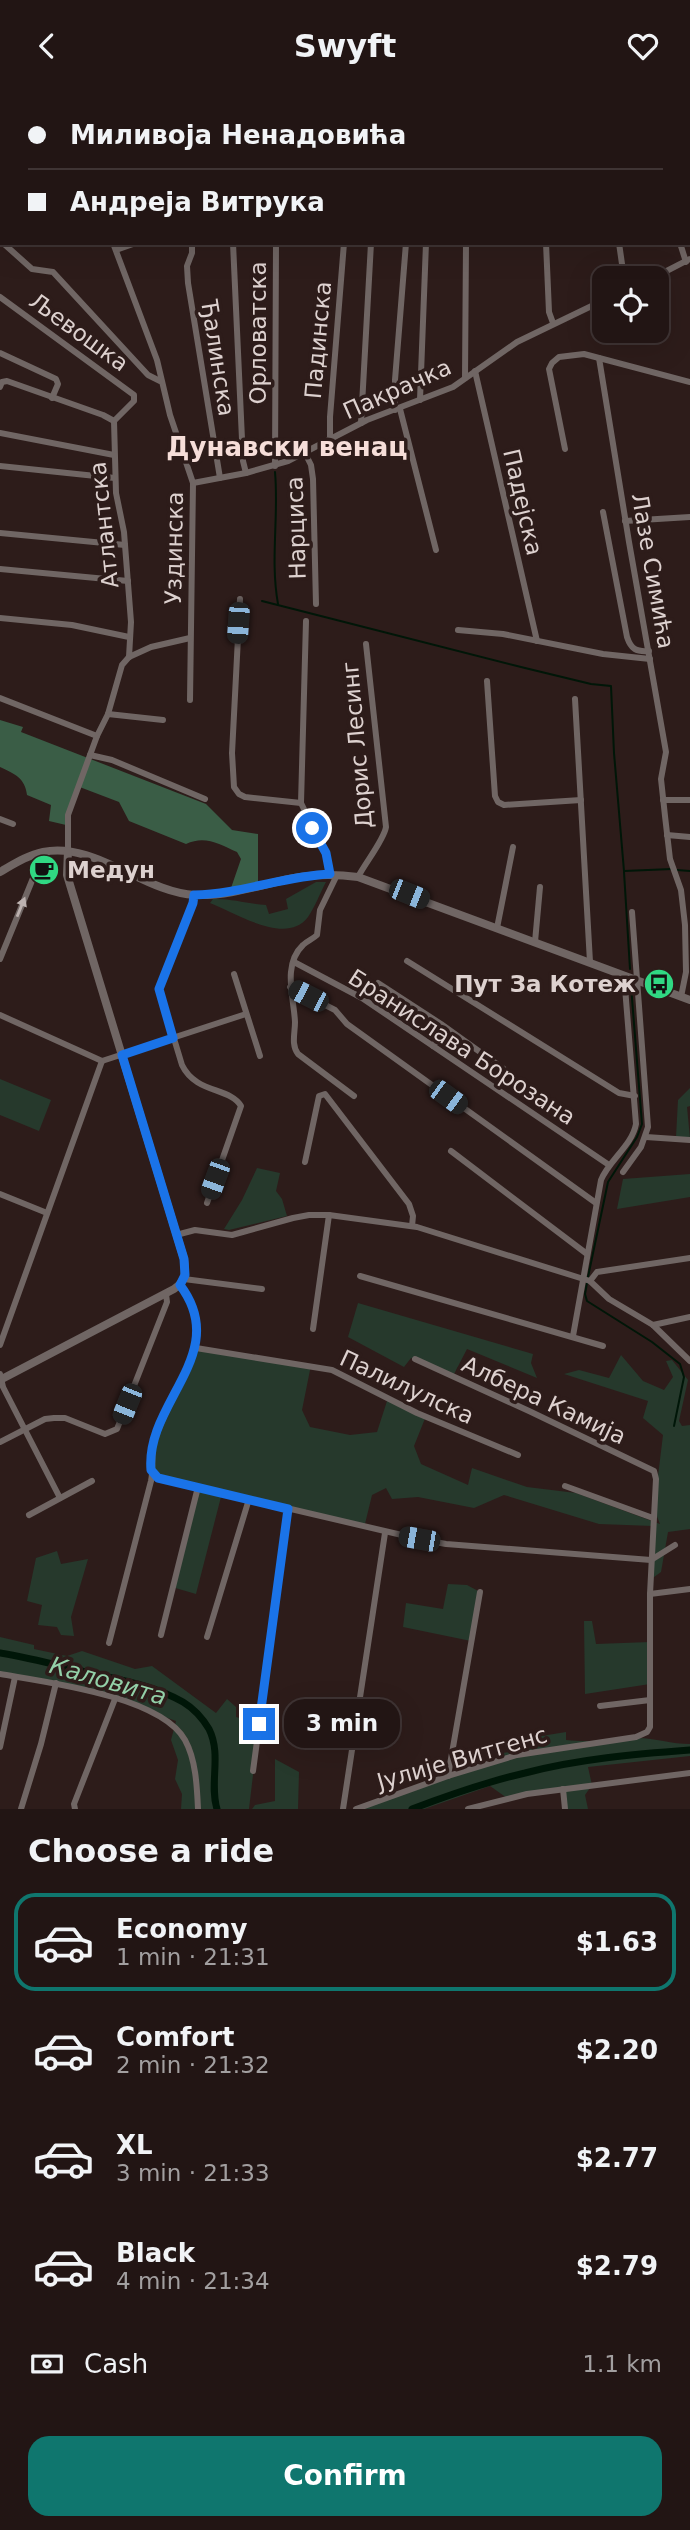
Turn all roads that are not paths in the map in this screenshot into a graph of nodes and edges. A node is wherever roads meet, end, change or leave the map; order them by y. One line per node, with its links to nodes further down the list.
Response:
1 (5, 245): 24 (street)
2 (192, 245): 41 (street, Ђалинска)
3 (233, 245): 39 (street)
4 (276, 245): 38 (street, Орловатска)
5 (344, 245): 33 (street, Падинска)
6 (371, 245): 31 (street)
7 (405, 245): 29 (street)
8 (426, 245): 28 (street)
9 (466, 245): 23 (street)
10 (545, 245): 19 (street)
11 (619, 245): 15 (street)
12 (681, 245): 14 (street)
13 (114, 247): 24 (street, Уздинска)
14 (688, 261): 16 (street)
15 (622, 266)
16 (669, 270)
17 (0, 297): 30 (street, Љевошка)
18 (592, 305): 19 (street, Пакрачка)
19 (553, 323): 22 (street, Пакрачка)
20 (0, 353): 27 (street)
21 (599, 358): 25 (street); 34 (street); 45 (street, Лазе Симића)
22 (475, 371): 23 (street, Пакрачка); 58 (street, Падејска)
23 (465, 379): 28 (street, Пакрачка)
24 (160, 381): 42 (street, Уздинска)
25 (690, 382)
26 (0, 387): 27 (street)
27 (52, 398): 30 (street)
28 (420, 400): 29 (street, Пакрачка)
29 (397, 409): 31 (street, Пакрачка); 48 (street)
30 (114, 421): 36 (street, Атлантска)
31 (360, 423): 33 (street, Пакрачка)
32 (0, 433): 36 (street)
33 (330, 440): 35 (street, Пакрачка)
34 (565, 449)
35 (305, 453): 38 (street, Пакрачка); 52 (street, Нарциса)
36 (114, 455): 40 (street, Атлантска)
37 (0, 466): 40 (street)
38 (275, 466): 39 (street, Пакрачка)
39 (246, 473): 41 (street, Пакрачка)
40 (115, 478): 47 (street, Атлантска)
41 (220, 478): 42 (street, Пакрачка)
42 (193, 483): 57 (street, Уздинска)
43 (603, 512): 60 (street)
44 (690, 517): 45 (street)
45 (625, 521): 60 (street, Лазе Симића)
46 (0, 533): 47 (street)
47 (125, 545): 50 (street, Атлантска)
48 (436, 550)
49 (0, 569): 50 (street)
50 (128, 581): 56 (street, Атлантска)
51 (240, 599): 74 (street)
52 (316, 604)
53 (0, 618): 56 (street)
54 (306, 621): 74 (street)
55 (458, 630): 58 (street)
56 (129, 637): 61 (street, Атлантска)
57 (190, 638): 61 (street, Уздинска); 65 (street)
58 (537, 641): 60 (street)
59 (366, 644): 84 (street, Дорис Лесинг)
60 (649, 655): 72 (street, Лазе Симића)
61 (130, 657): 66 (street)
62 (487, 681): 71 (street)
63 (0, 698): 68 (street)
64 (575, 699): 71 (street)
65 (190, 700)
66 (108, 715): 67 (street); 68 (street)
67 (163, 720)
68 (96, 736): 69 (street)
69 (90, 754): 70 (street); 80 (street)
70 (205, 799)
71 (581, 800): 94 (street)
72 (663, 800): 73 (street); 77 (street, Лазе Симића)
73 (690, 800)
74 (301, 803): 83 (street)
75 (0, 819): 76 (street)
76 (13, 824)
77 (667, 835): 78 (street); 88 (street, Лазе Симића)
78 (690, 837)
79 (513, 847): 89 (street)
80 (68, 851): 81 (street); 86 (street); 106 (street)
81 (38, 853): 82 (street); 91 (street, one-way to 81)
82 (0, 871)
83 (334, 874): 84 (street); 86 (street); 93 (street)
84 (358, 877): 89 (street)
85 (540, 887): 90 (street)
86 (194, 895): 104 (street)
87 (632, 912): 97 (street)
88 (688, 925): 100 (street, Лазе Симића)
89 (497, 927): 90 (street)
90 (535, 942): 94 (street)
91 (0, 959)
92 (407, 961): 111 (street)
93 (294, 963): 99 (street); 105 (street, Бранислава Борозана)
94 (590, 963): 96 (street)
95 (234, 974): 101 (street)
96 (624, 975): 97 (street); 111 (street)
97 (635, 980): 100 (street); 112 (street)
98 (378, 983): 103 (street)
99 (290, 987): 110 (street); 120 (street)
100 (686, 999)
101 (246, 1014): 104 (street); 107 (street)
102 (0, 1016): 108 (street)
103 (445, 1029): 105 (street); 109 (street)
104 (173, 1038): 106 (street); 119 (street)
105 (433, 1046): 116 (street, Бранислава Борозана)
106 (122, 1055): 108 (street); 124 (street)
107 (260, 1056)
108 (102, 1061): 121 (street)
109 (508, 1072)
110 (354, 1096)
111 (635, 1096): 116 (street)
112 (646, 1137): 113 (street); 117 (street)
113 (690, 1140)
114 (451, 1151): 125 (street)
115 (305, 1162): 123 (street)
116 (609, 1165): 120 (street)
117 (623, 1173)
118 (0, 1194): 121 (street)
119 (206, 1203)
120 (596, 1203): 125 (street)
121 (47, 1213): 136 (street)
122 (329, 1215): 123 (street); 124 (street); 134 (street)
123 (412, 1226): 128 (street)
124 (176, 1235): 129 (street)
125 (587, 1254): 128 (street)
126 (690, 1258): 128 (street)
127 (360, 1276): 135 (street)
128 (587, 1280): 133 (street); 135 (street)
129 (182, 1282): 130 (street); 131 (street); 138 (street)
130 (262, 1289)
131 (166, 1294): 141 (street); 142 (street)
132 (690, 1317): 133 (street)
133 (653, 1325): 140 (street)
134 (313, 1329)
135 (573, 1336): 137 (street)
136 (0, 1345)
137 (603, 1346)
138 (196, 1349): 144 (street, Палилулска); 145 (street)
139 (415, 1359): 146 (street, Албера Камија)
140 (690, 1361)
141 (0, 1378): 142 (street)
142 (25, 1430): 143 (street); 150 (street)
143 (0, 1442)
144 (518, 1455)
145 (153, 1473): 149 (street); 163 (street)
146 (655, 1474): 154 (street, Јулије Витгенс)
147 (92, 1481): 150 (street)
148 (565, 1486): 154 (street)
149 (198, 1487): 151 (street); 161 (street)
150 (60, 1498): 153 (street)
151 (249, 1499): 152 (street); 162 (street)
152 (288, 1509): 155 (street); 171 (street)
153 (29, 1515)
154 (653, 1518): 157 (street, Јулије Витгенс)
155 (385, 1533): 157 (street); 178 (street)
156 (675, 1545): 157 (street)
157 (651, 1560): 160 (street, Јулије Витгенс)
158 (690, 1589): 160 (street)
159 (480, 1592): 173 (street)
160 (650, 1594): 168 (street, Јулије Витгенс)
161 (161, 1635)
162 (207, 1637)
163 (108, 1643)
164 (0, 1674): 165 (street)
165 (15, 1677): 166 (street); 170 (street)
166 (56, 1683): 167 (street); 175 (street)
167 (115, 1699): 176 (street); 177 (street)
168 (650, 1700): 169 (street); 173 (street, Јулије Витгенс)
169 (600, 1706)
170 (0, 1747)
171 (253, 1771)
172 (690, 1773): 174 (street)
173 (448, 1776): 179 (street, Јулије Витгенс)
174 (563, 1789): 180 (street); 181 (street)
175 (21, 1809)
176 (75, 1809)
177 (198, 1809)
178 (343, 1809)
179 (356, 1809)
180 (468, 1809)
181 (565, 1809)

